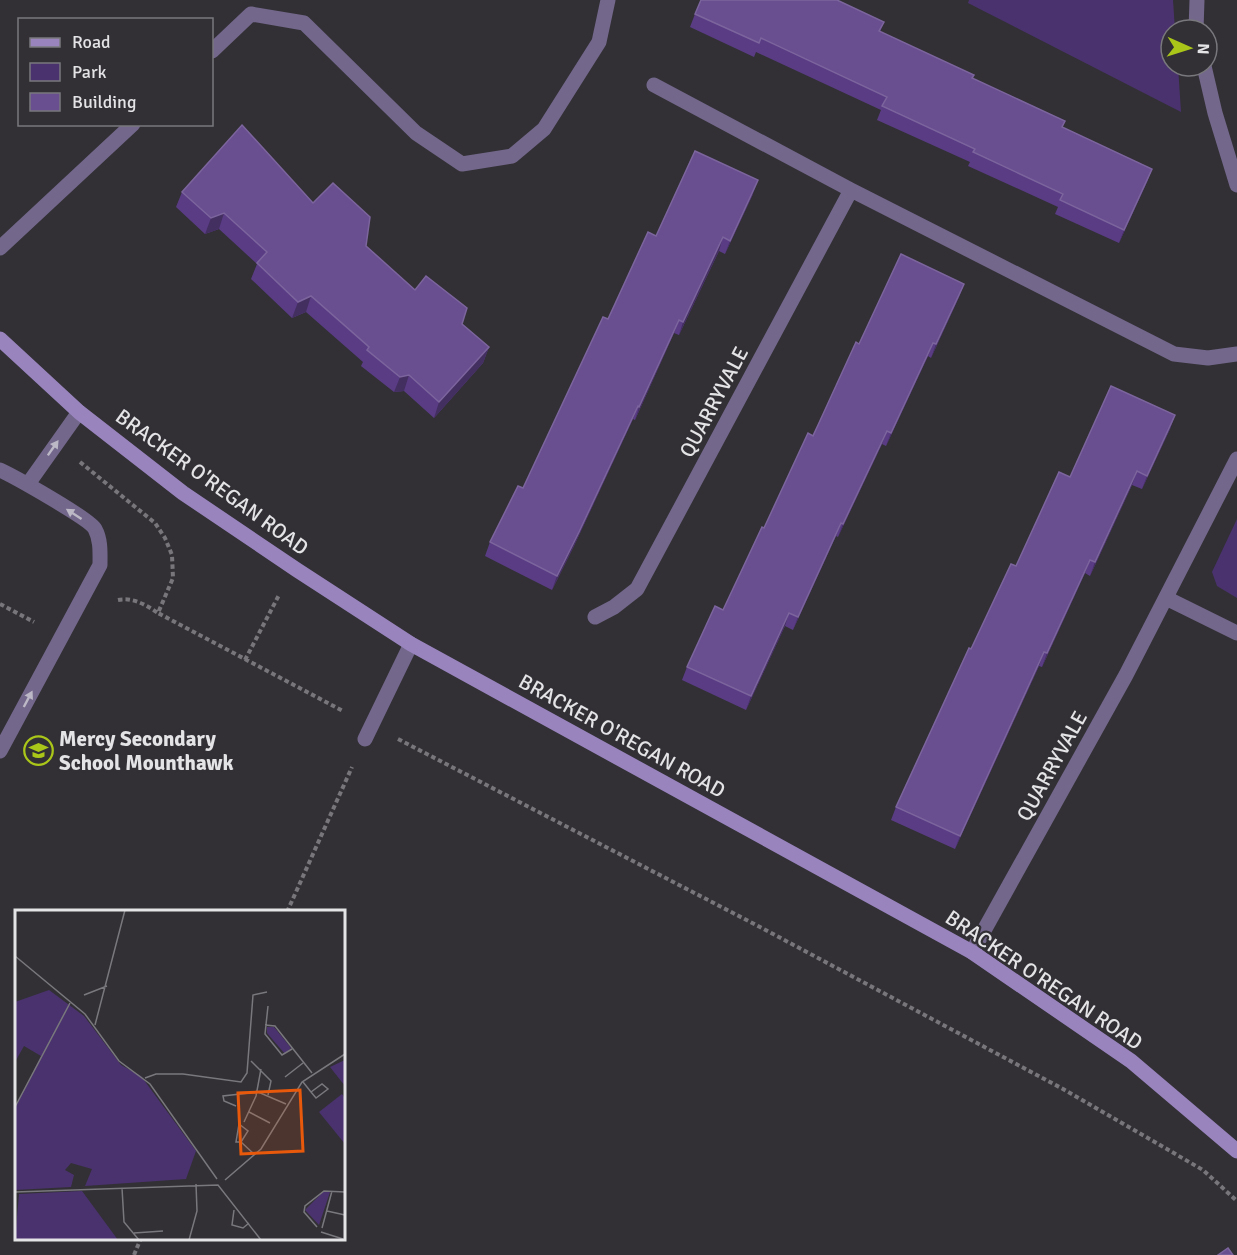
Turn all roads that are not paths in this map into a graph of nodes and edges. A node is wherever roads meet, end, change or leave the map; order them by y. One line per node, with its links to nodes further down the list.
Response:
1 (608, 0): 3 (street)
2 (1197, 0): 4 (street)
3 (249, 7): 5 (street)
4 (1196, 18)
5 (213, 50)
6 (1207, 78): 9 (street)
7 (654, 85): 10 (street)
8 (131, 126): 11 (street)
9 (1237, 185)
10 (851, 190): 13 (street); 19 (street, QUARRYVALE)
11 (0, 248)
12 (0, 339): 14 (main road, BRACKER O'REGAN ROAD)
13 (1237, 354)
14 (79, 412): 17 (street, one-way to 14); 21 (main road, BRACKER O'REGAN ROAD)
15 (1237, 459): 18 (street, QUARRYVALE)
16 (0, 470): 17 (street)
17 (27, 484): 23 (street, one-way to 17)
18 (1166, 598): 20 (street); 24 (street, QUARRYVALE)
19 (595, 617)
20 (1237, 633)
21 (411, 644): 22 (street); 24 (main road, BRACKER O'REGAN ROAD)
22 (368, 732)
23 (0, 751)
24 (972, 952): 25 (main road, BRACKER O'REGAN ROAD)
25 (1237, 1151)

